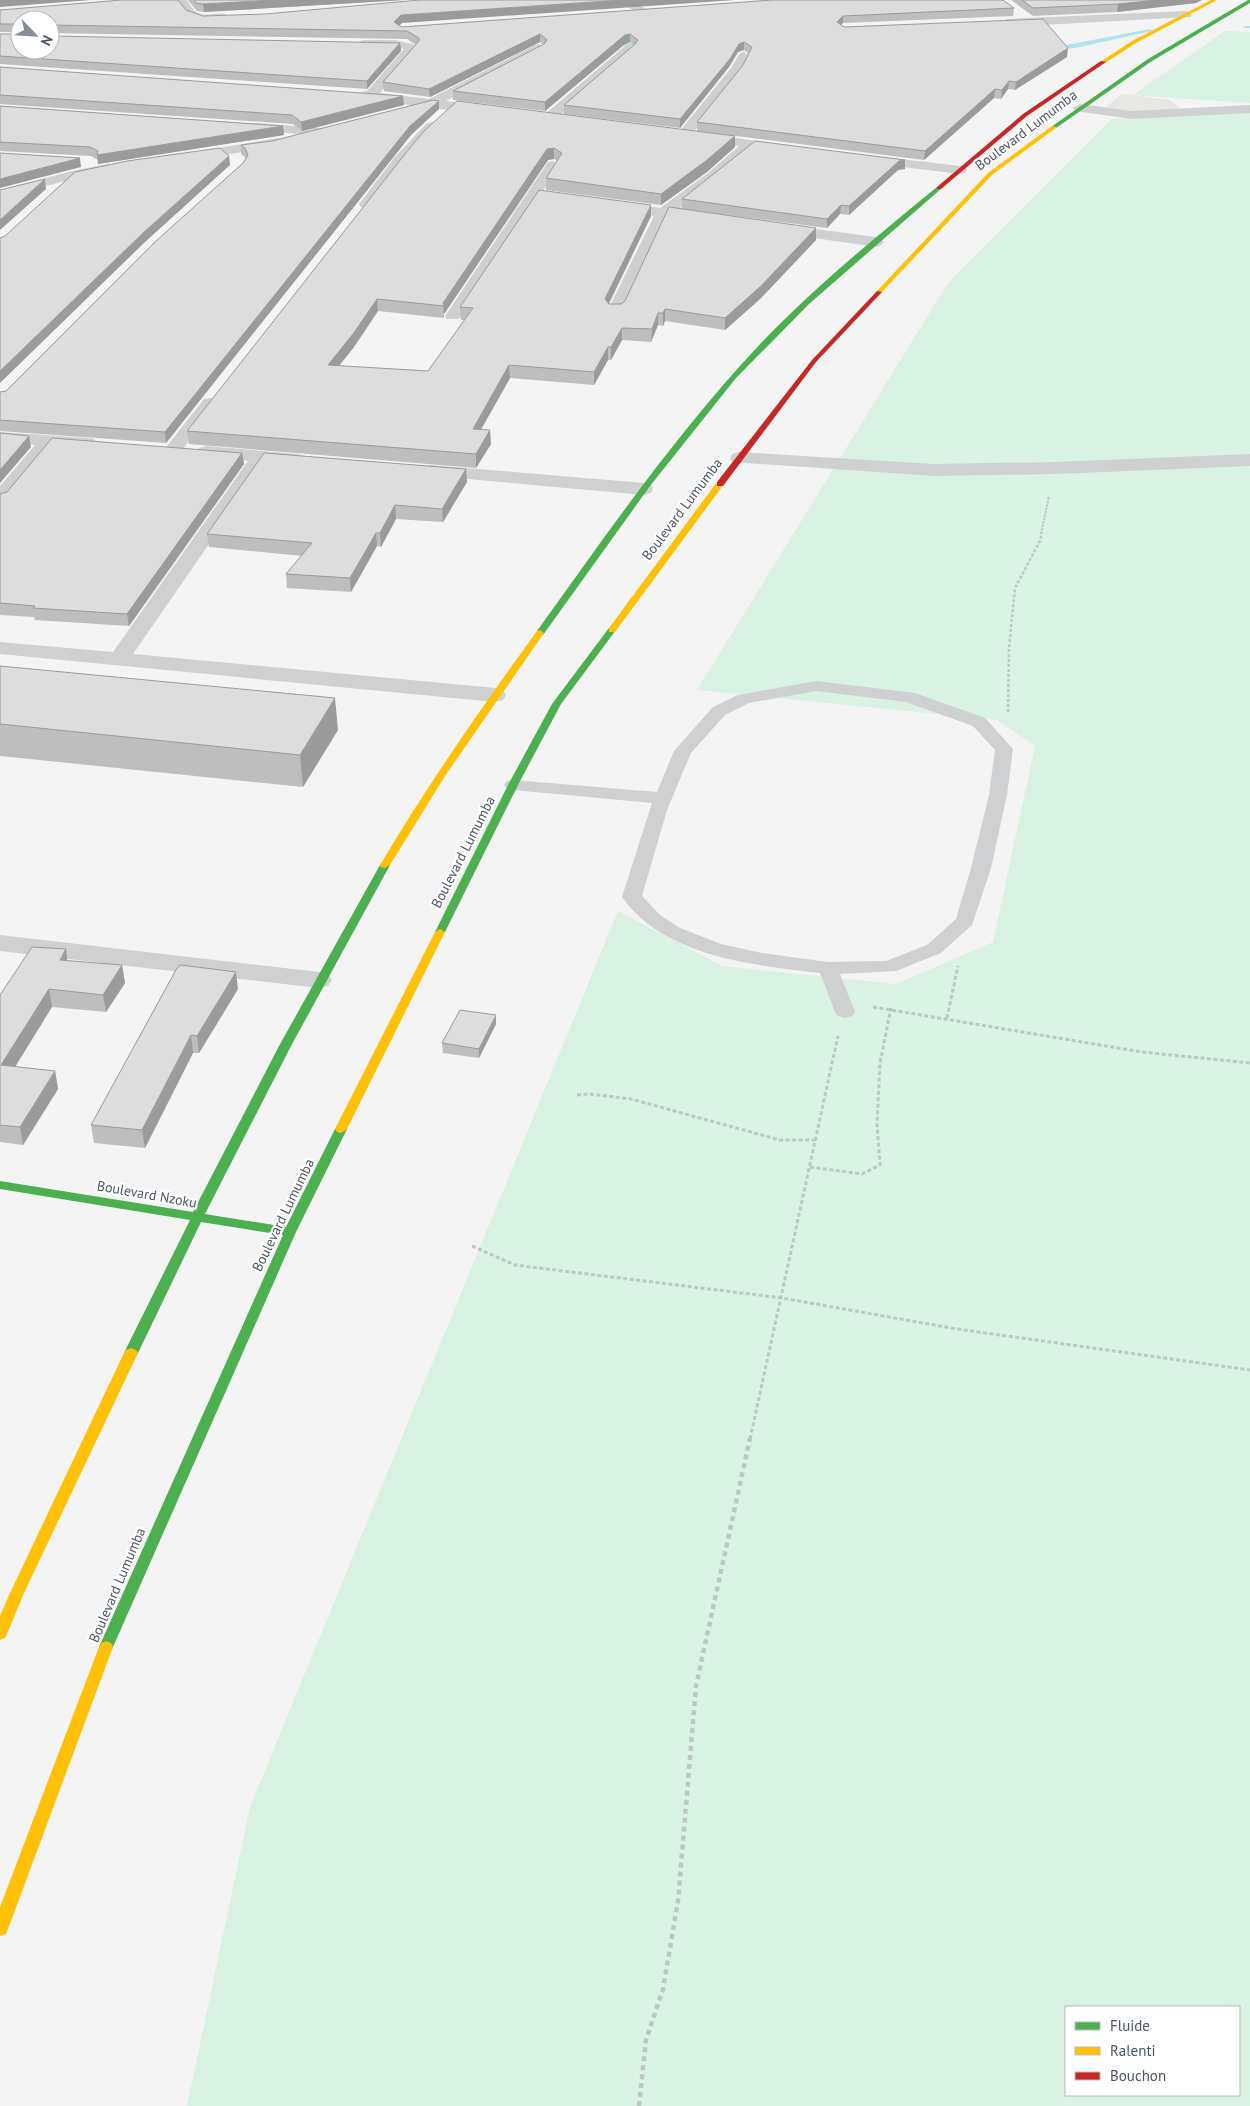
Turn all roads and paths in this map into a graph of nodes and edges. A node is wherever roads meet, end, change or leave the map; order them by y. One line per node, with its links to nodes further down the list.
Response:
1 (181, 0): 8 (street)
2 (619, 0): 6 (street)
3 (1215, 0): 7 (main road, Boulevard Lumumba)
4 (1250, 1): 21 (main road, Boulevard Lumumba)
5 (1016, 11): 10 (street)
6 (620, 14)
7 (1186, 15): 10 (street); 35 (main road, Boulevard Lumumba)
8 (197, 17): 9 (street); 11 (street)
9 (240, 17)
10 (1030, 22): 12 (street)
11 (181, 24)
12 (991, 24)
13 (349, 44): 18 (street)
14 (539, 48): 19 (street)
15 (630, 48): 25 (street)
16 (744, 56): 27 (street)
17 (354, 94): 18 (street)
18 (372, 95): 19 (street)
19 (434, 102): 20 (street); 24 (street)
20 (455, 105): 23 (street); 43 (street)
21 (1080, 108): 22 (street); 56 (main road, Boulevard Lumumba)
22 (1250, 109)
23 (502, 111)
24 (401, 113)
25 (569, 120)
26 (247, 126): 29 (street)
27 (750, 144): 28 (street); 42 (street)
28 (806, 151)
29 (224, 152): 31 (street); 33 (street)
30 (852, 157): 35 (street)
31 (172, 159)
32 (79, 161): 36 (street)
33 (240, 164)
34 (553, 165): 38 (street)
35 (960, 170): 46 (main road, Boulevard Lumumba)
36 (72, 174): 37 (street); 40 (street)
37 (0, 194)
38 (534, 194): 39 (street); 48 (street)
39 (554, 197)
40 (47, 198)
41 (603, 205): 42 (street)
42 (662, 214): 44 (street); 47 (street)
43 (356, 217)
44 (714, 220)
45 (762, 226): 46 (street)
46 (876, 242): 60 (main road, Boulevard Lumumba)
47 (615, 312)
48 (453, 316)
49 (222, 388): 54 (street)
50 (0, 437): 51 (street)
51 (49, 440): 52 (street); 61 (street)
52 (106, 444)
53 (154, 448): 54 (street)
54 (173, 450): 55 (street)
55 (260, 457): 58 (street); 63 (street)
56 (739, 458): 57 (street); 65 (main road, Boulevard Lumumba)
57 (1250, 460)
58 (320, 462)
59 (410, 469): 60 (street)
60 (644, 488): 64 (main road, Boulevard Lumumba)
61 (0, 498)
62 (0, 648): 63 (street)
63 (120, 658): 64 (street)
64 (495, 696): 69 (main road, Boulevard Lumumba)
65 (513, 785): 66 (lane); 78 (main road, Boulevard Lumumba)
66 (663, 798): 68 (lane); 68 (lane)
67 (0, 943): 69 (street)
68 (828, 968): 71 (lane)
69 (319, 980): 77 (main road, Boulevard Lumumba)
70 (891, 1008): 71 (path); 72 (path); 75 (path)
71 (845, 1012): 74 (path)
72 (1250, 1063)
73 (577, 1095): 74 (path)
74 (816, 1140): 75 (path)
75 (810, 1168): 80 (path)
76 (0, 1185): 77 (main road, Boulevard Nzoku)
77 (196, 1217): 78 (main road, Boulevard Nzoku); 82 (main road, Boulevard Lumumba)
78 (290, 1232): 84 (main road, Boulevard Lumumba)
79 (472, 1246): 80 (path)
80 (782, 1298): 81 (path); 85 (path)
81 (1250, 1370)
82 (8, 1592): 83 (main road, Boulevard Lumumba)
83 (0, 1634)
84 (0, 1929)
85 (639, 2106)

